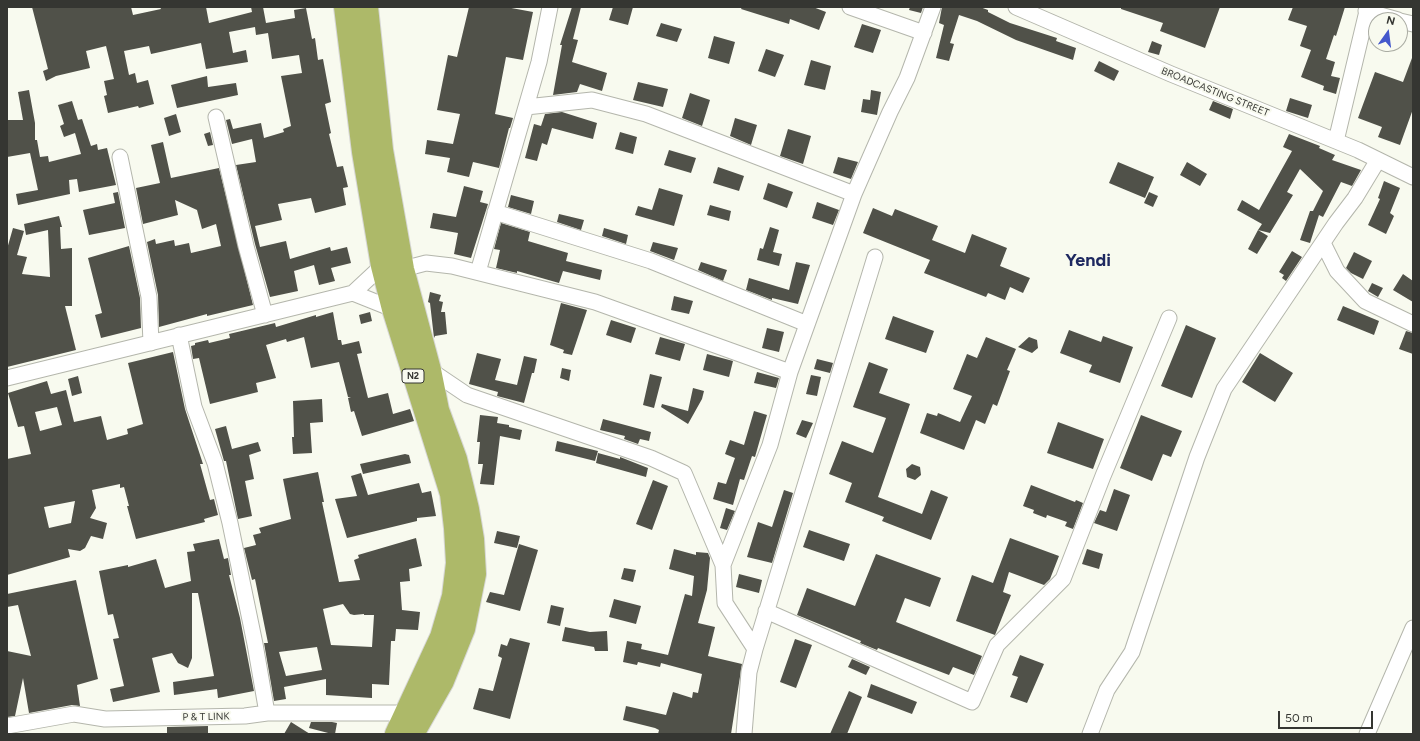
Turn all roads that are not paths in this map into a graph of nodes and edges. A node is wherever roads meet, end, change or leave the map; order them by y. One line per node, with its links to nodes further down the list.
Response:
1 (345, 7): 19 (highway, N2)
2 (367, 7): 19 (highway, N2)
3 (550, 7): 9 (street)
4 (850, 7): 8 (street)
5 (933, 7): 8 (street)
6 (1016, 7): 11 (street, BROADCASTING STREET)
7 (1367, 9): 11 (street)
8 (924, 33): 15 (street)
9 (526, 107): 15 (street); 16 (street)
10 (216, 117): 23 (street)
11 (1336, 141): 13 (street, BROADCASTING STREET)
12 (120, 157): 28 (street)
13 (1378, 160): 14 (street, BROADCASTING STREET); 17 (street)
14 (1413, 177)
15 (854, 194): 25 (street)
16 (496, 212): 20 (street); 25 (street)
17 (1324, 243): 26 (street); 42 (street)
18 (875, 257): 33 (street)
19 (390, 270): 20 (street); 21 (street); 22 (highway, N2); 29 (highway, N2)
20 (478, 272): 30 (street)
21 (353, 293): 22 (street); 23 (street)
22 (393, 309): 37 (highway, N2)
23 (265, 315): 27 (street)
24 (1170, 318): 33 (street)
25 (807, 324): 30 (street)
26 (1413, 324)
27 (179, 335): 28 (street); 36 (street)
28 (151, 343): 31 (street)
29 (430, 370): 32 (street); 40 (highway, N2)
30 (790, 372): 32 (street)
31 (7, 378)
32 (723, 565): 35 (street)
33 (766, 611): 35 (street)
34 (1413, 628): 43 (street)
35 (755, 649): 41 (street)
36 (267, 713): 37 (street, P & T LINK); 38 (street, P & T LINK)
37 (406, 713): 39 (highway, N2)
38 (7, 726)
39 (396, 734)
40 (413, 734)
41 (744, 734)
42 (1090, 734)
43 (1367, 734)

